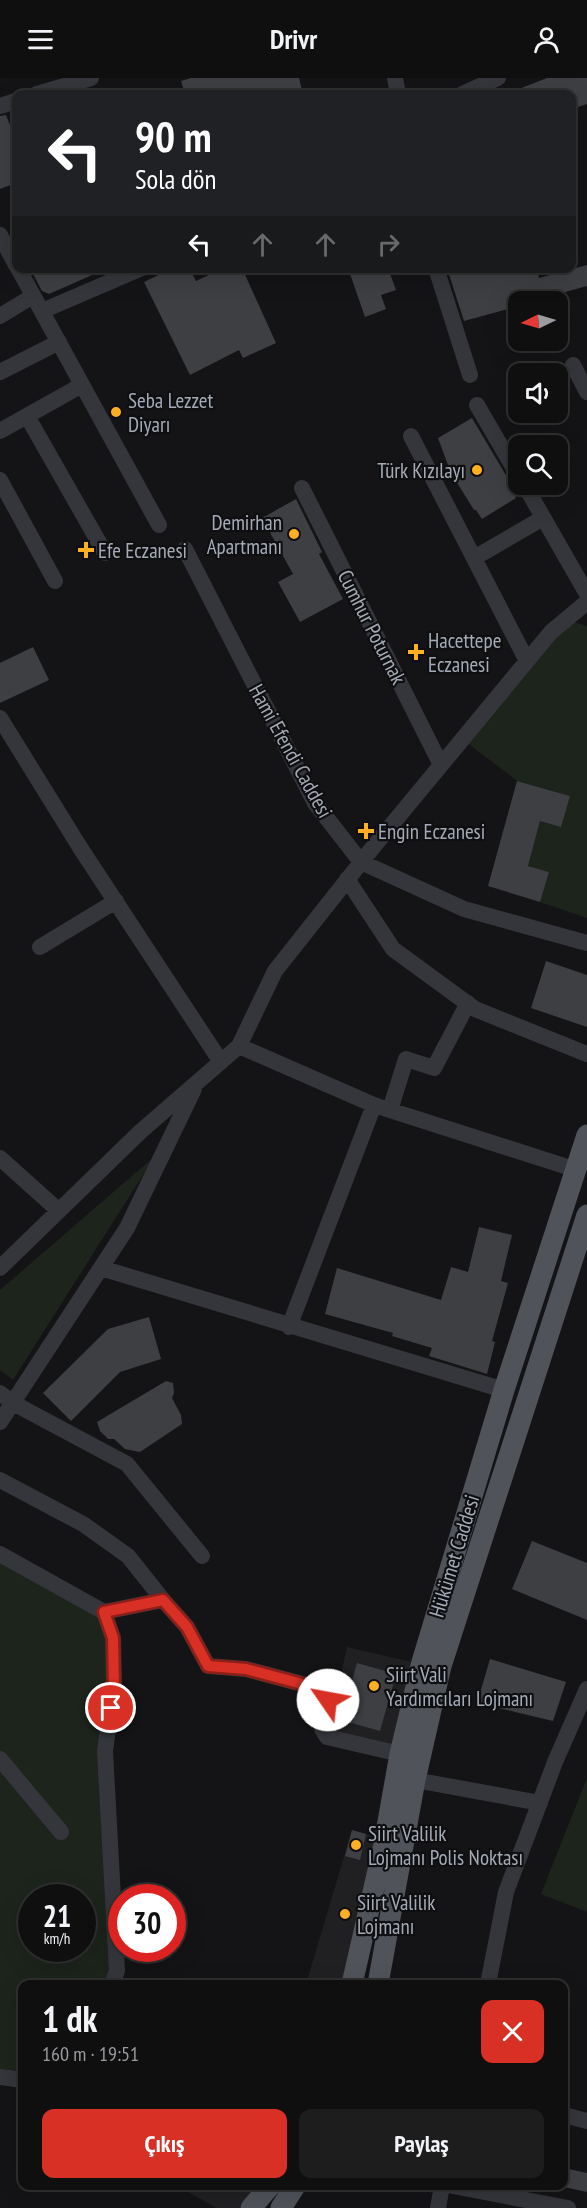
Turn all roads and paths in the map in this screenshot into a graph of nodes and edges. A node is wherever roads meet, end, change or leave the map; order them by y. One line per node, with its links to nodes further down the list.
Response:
1 (91, 78): 3 (street)
2 (498, 78): 5 (street)
3 (60, 82): 4 (street)
4 (45, 90)
5 (471, 90)
6 (0, 235): 7 (street)
7 (12, 258)
8 (20, 273): 11 (street)
9 (131, 273): 12 (street)
10 (438, 273): 17 (street)
11 (33, 296): 12 (street); 13 (street)
12 (42, 312): 14 (street)
13 (0, 316)
14 (59, 342): 16 (street); 18 (street)
15 (573, 365): 19 (street)
16 (0, 372)
17 (470, 375)
18 (82, 385): 21 (street); 29 (street)
19 (587, 392)
20 (477, 405): 24 (street)
21 (27, 416): 22 (street); 31 (street)
22 (0, 431)
23 (411, 436): 32 (street)
24 (508, 458)
25 (0, 480): 33 (street)
26 (302, 488): 38 (street, Cumhur Poturnak)
27 (530, 495): 28 (street)
28 (543, 518): 32 (street); 34 (street)
29 (159, 525)
30 (185, 549): 39 (street, Hami Efendi Caddesi)
31 (105, 553)
32 (474, 558): 36 (street)
33 (55, 581)
34 (587, 594)
35 (587, 602): 36 (street)
36 (527, 661): 38 (street)
37 (0, 718): 41 (street)
38 (441, 765): 39 (street)
39 (361, 862): 40 (street); 42 (street, Hami Efendi Caddesi)
40 (347, 879): 44 (street); 45 (street)
41 (116, 901): 43 (street); 47 (street)
42 (587, 943)
43 (40, 947)
44 (468, 1003): 46 (street); 49 (street)
45 (239, 1046): 47 (street); 49 (street)
46 (587, 1054)
47 (221, 1062): 48 (street)
48 (198, 1082): 53 (street); 56 (street)
49 (382, 1108): 52 (street); 57 (street)
50 (587, 1135): 52 (main road, Hükümet Caddesi)
51 (0, 1158): 53 (street)
52 (577, 1170): 58 (main road, Hükümet Caddesi)
53 (59, 1210): 55 (street)
54 (586, 1224): 69 (main road)
55 (0, 1268)
56 (101, 1268): 57 (street); 59 (street)
57 (289, 1327): 58 (street)
58 (504, 1390): 67 (main road, Hükümet Caddesi)
59 (7, 1398): 60 (street); 63 (street)
60 (0, 1422)
61 (0, 1480): 64 (street)
62 (0, 1554): 65 (street)
63 (202, 1556)
64 (163, 1600): 65 (street); 67 (street)
65 (104, 1612): 72 (street)
66 (587, 1689): 70 (street)
67 (400, 1754): 73 (main road, Hükümet Caddesi)
68 (0, 1759): 71 (street)
69 (416, 1780): 70 (street); 74 (main road)
70 (540, 1803): 75 (street)
71 (61, 1832)
72 (114, 1980)
73 (353, 1980)
74 (380, 1980)
75 (489, 1980)
76 (0, 2077): 77 (street)
77 (18, 2079)
78 (568, 2116): 79 (street)
79 (587, 2121)
80 (267, 2190): 84 (main road)
81 (292, 2190): 85 (main road)
82 (441, 2190): 86 (street)
83 (474, 2190): 87 (street)
84 (251, 2208)
85 (281, 2208)
86 (438, 2208)
87 (568, 2208)

